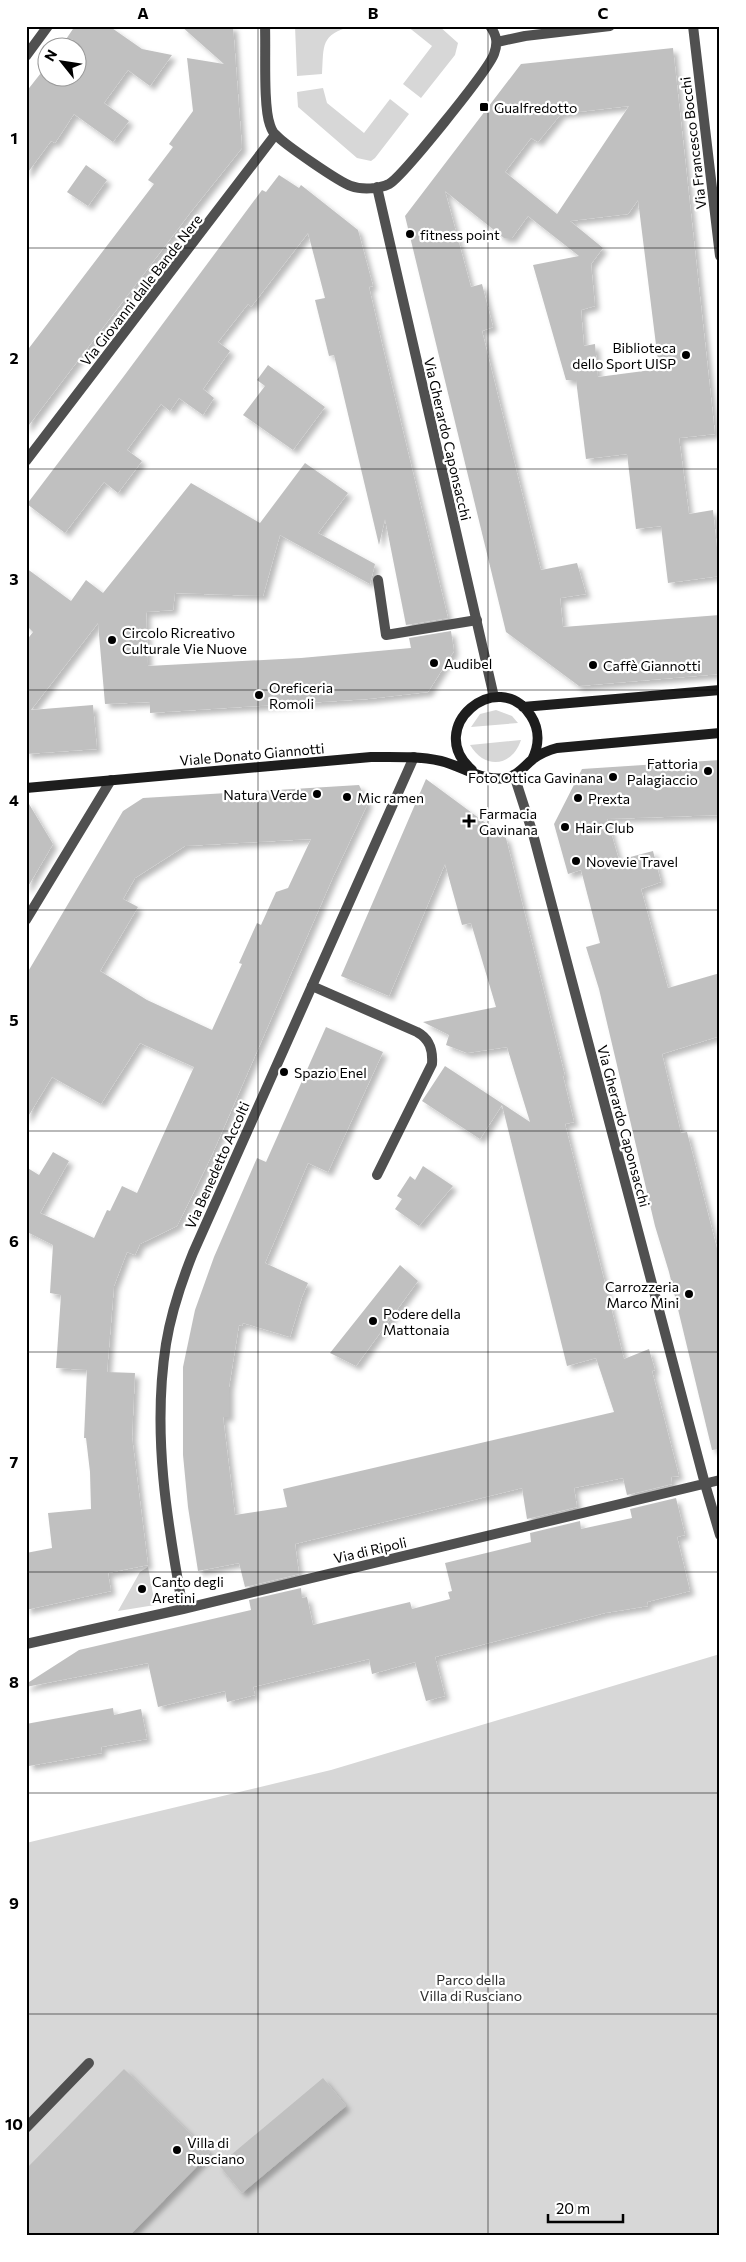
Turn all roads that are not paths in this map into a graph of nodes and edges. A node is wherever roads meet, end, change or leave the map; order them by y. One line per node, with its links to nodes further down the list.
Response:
1 (48, 26): 7 (street)
2 (265, 26): 8 (street)
3 (490, 26): 6 (street)
4 (610, 26): 6 (street)
5 (693, 26): 10 (street, Via Francesco Bocchi)
6 (497, 42): 9 (street)
7 (26, 56)
8 (275, 135): 9 (street); 11 (street, Via Giovanni dalle Bande Nere)
9 (376, 187): 13 (street, Via Gherardo Caponsacchi)
10 (720, 256)
11 (26, 461)
12 (378, 580): 13 (street)
13 (477, 620): 15 (street, Via Gherardo Caponsacchi)
14 (720, 690): 16 (street)
15 (494, 697): 16 (street); 20 (street)
16 (524, 707): 19 (street)
17 (720, 733): 19 (street)
18 (414, 756): 20 (street, Viale Donato Giannotti); 22 (street, Viale Donato Giannotti); 25 (street, Via Benedetto Accolti)
19 (532, 760): 21 (street)
20 (477, 774): 21 (street, Viale Donato Giannotti)
21 (514, 775): 28 (street, Via Gherardo Caponsacchi)
22 (111, 780): 23 (street, Viale Donato Giannotti); 24 (street)
23 (26, 788)
24 (26, 920)
25 (312, 986): 26 (street); 30 (street, Via Benedetto Accolti)
26 (376, 1175)
27 (720, 1480): 28 (street, Via di Ripoli)
28 (705, 1484): 29 (street, Via Gherardo Caponsacchi); 30 (street, Via di Ripoli)
29 (720, 1535)
30 (183, 1609): 31 (street, Via di Ripoli)
31 (26, 1644)
32 (89, 2063): 33 (street)
33 (26, 2128)

